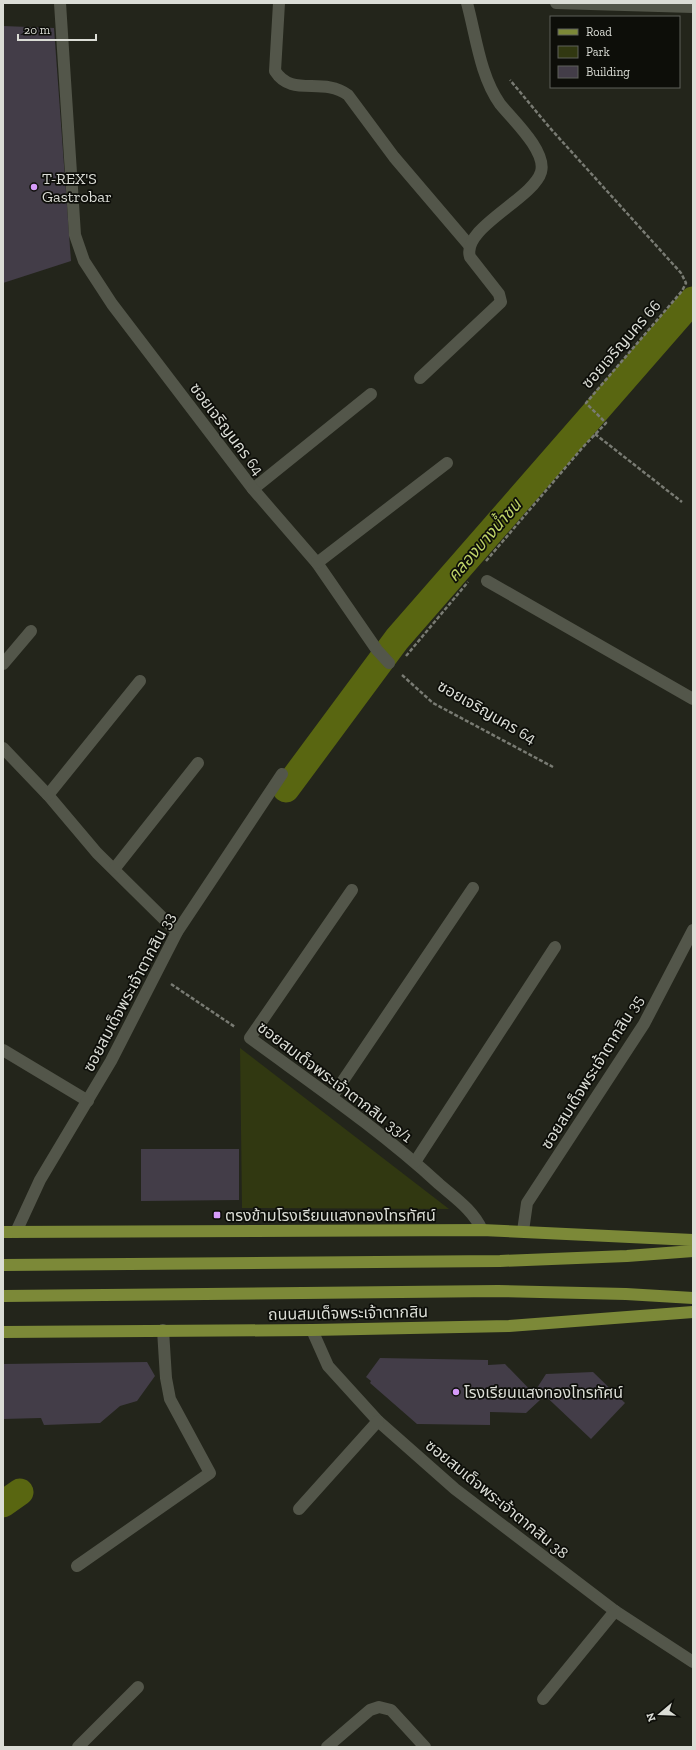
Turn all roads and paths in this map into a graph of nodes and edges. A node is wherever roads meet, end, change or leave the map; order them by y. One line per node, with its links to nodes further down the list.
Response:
1 (60, 3): 12 (street, ซอยเจริญนคร 64)
2 (279, 3): 7 (street)
3 (467, 3): 7 (street)
4 (556, 3): 5 (street)
5 (693, 7)
6 (506, 74): 10 (path, ซอยเจริญนคร 66)
7 (469, 245): 8 (street)
8 (420, 378)
9 (372, 394): 12 (street)
10 (595, 434): 13 (path); 15 (path, ซอยเจริญนคร 66)
11 (447, 463): 14 (street)
12 (253, 489): 14 (street, ซอยเจริญนคร 64)
13 (682, 502)
14 (317, 563): 20 (street, ซอยเจริญนคร 64)
15 (484, 563)
16 (470, 580): 20 (path)
17 (487, 581): 22 (street)
18 (32, 631): 19 (street)
19 (3, 664)
20 (392, 666): 25 (path, ซอยเจริญนคร 64)
21 (140, 681): 27 (street)
22 (693, 699)
23 (3, 748): 27 (street)
24 (198, 763): 28 (street)
25 (553, 767)
26 (282, 774): 32 (street, ซอยสมเด็จพระเจ้าตากสิน 33)
27 (48, 795): 28 (street)
28 (115, 868): 32 (street)
29 (473, 888): 37 (street)
30 (352, 890): 35 (street)
31 (693, 930): 41 (street, ซอยสมเด็จพระเจ้าตากสิน 35)
32 (177, 932): 34 (street, ซอยสมเด็จพระเจ้าตากสิน 33)
33 (555, 947): 39 (street)
34 (156, 974): 35 (path, ซอยสมเด็จพระเจ้าตากสิน 33/1); 38 (street, ซอยสมเด็จพระเจ้าตากสิน 33)
35 (250, 1038): 37 (street, ซอยสมเด็จพระเจ้าตากสิน 33/1)
36 (3, 1050): 38 (street)
37 (332, 1097): 39 (street, ซอยสมเด็จพระเจ้าตากสิน 33/1)
38 (88, 1101): 43 (street, ซอยสมเด็จพระเจ้าตากสิน 33)
39 (415, 1162): 40 (street, ซอยสมเด็จพระเจ้าตากสิน 33/1)
40 (482, 1230): 41 (main road); 43 (main road)
41 (523, 1231): 44 (main road)
42 (3, 1232): 43 (main road)
43 (16, 1232)
44 (693, 1240)
45 (693, 1251): 46 (main road)
46 (3, 1265)
47 (3, 1296): 48 (main road, ถนนสมเด็จพระเจ้าตากสิน)
48 (693, 1298)
49 (693, 1312): 51 (main road, ถนนสมเด็จพระเจ้าตากสิน)
50 (163, 1330): 51 (main road, ถนนสมเด็จพระเจ้าตากสิน); 52 (main road, ถนนสมเด็จพระเจ้าตากสิน); 55 (street)
51 (312, 1330): 53 (street, ซอยสมเด็จพระเจ้าตากสิน 38)
52 (3, 1332)
53 (378, 1421): 54 (street); 56 (street, ซอยสมเด็จพระเจ้าตากสิน 38)
54 (299, 1509)
55 (77, 1566)
56 (615, 1611): 57 (street, ซอยสมเด็จพระเจ้าตากสิน 38); 59 (street)
57 (693, 1662)
58 (138, 1687): 60 (street)
59 (543, 1699)
60 (78, 1747)
61 (327, 1747): 62 (street)
62 (425, 1747)

